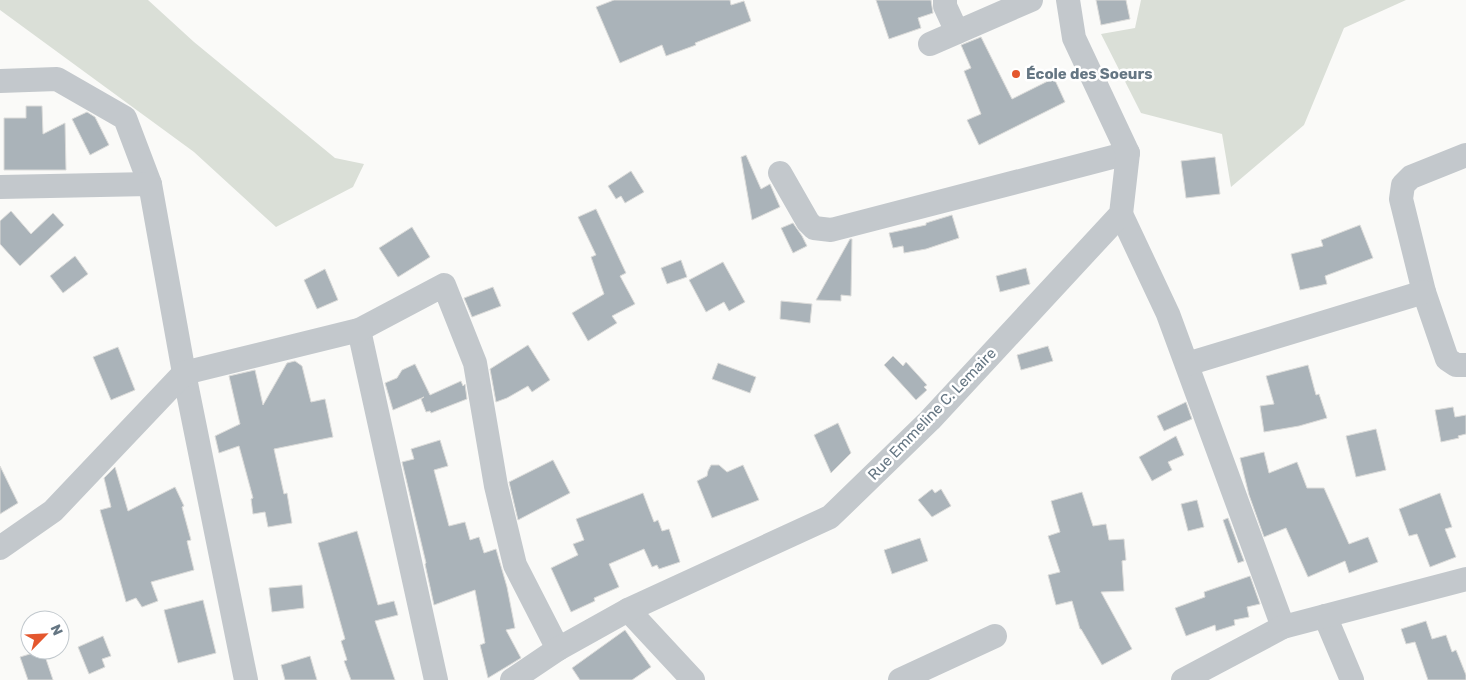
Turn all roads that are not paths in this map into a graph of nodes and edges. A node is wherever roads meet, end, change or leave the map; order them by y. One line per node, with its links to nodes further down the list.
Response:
1 (945, 0): 4 (street)
2 (1031, 0): 4 (street)
3 (1068, 0): 7 (street)
4 (957, 32): 5 (street)
5 (930, 44)
6 (0, 81): 10 (street)
7 (1128, 154): 9 (street); 12 (street)
8 (1466, 155): 13 (street)
9 (780, 173)
10 (150, 184): 11 (street); 17 (street)
11 (0, 187)
12 (1121, 214): 15 (street); 20 (street, Rue Emmeline C. Lemaire)
13 (1424, 292): 15 (street); 16 (street)
14 (359, 330): 17 (street); 24 (street); 26 (street)
15 (1187, 364): 22 (street)
16 (1466, 366)
17 (184, 372): 18 (street); 25 (street)
18 (0, 548)
19 (1466, 579): 21 (street)
20 (628, 610): 24 (street, Rue Emmeline C. Lemaire); 28 (street)
21 (1325, 616): 22 (street); 31 (street)
22 (1283, 627): 30 (street)
23 (994, 636): 29 (street)
24 (558, 649): 27 (street, Rue Emmeline C. Lemaire)
25 (246, 680)
26 (436, 680)
27 (512, 680)
28 (693, 680)
29 (900, 680)
30 (1183, 680)
31 (1352, 680)

